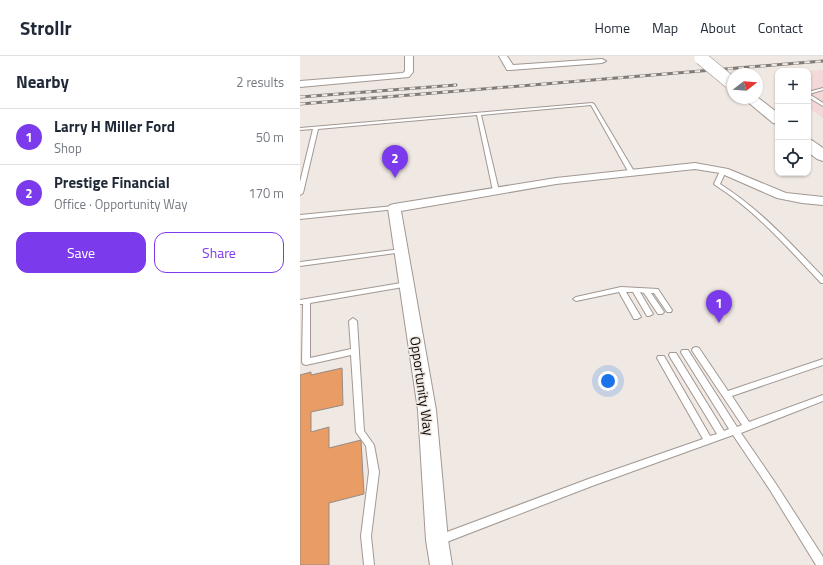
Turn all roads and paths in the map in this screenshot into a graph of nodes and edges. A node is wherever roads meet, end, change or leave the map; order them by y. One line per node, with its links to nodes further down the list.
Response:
1 (409, 56): 6 (street)
2 (503, 56): 4 (street)
3 (706, 56): 5 (main road, bridge)
4 (600, 59)
5 (727, 75)
6 (300, 84)
7 (823, 89): 8 (lane)
8 (811, 93)
9 (763, 95): 12 (main road)
10 (811, 96): 13 (lane)
11 (758, 104): 15 (main road)
12 (775, 104)
13 (823, 105)
14 (479, 114): 16 (lane); 21 (lane); 22 (lane)
15 (775, 118)
16 (316, 128): 17 (lane); 23 (lane)
17 (300, 129)
18 (815, 138): 19 (main road)
19 (823, 156)
20 (723, 171): 21 (street); 24 (street); 29 (lane)
21 (632, 174): 22 (street)
22 (496, 191): 25 (street)
23 (300, 193)
24 (823, 200)
25 (394, 208): 26 (lane); 27 (street, Opportunity Way)
26 (300, 218)
27 (401, 251): 28 (lane); 30 (street, Opportunity Way)
28 (300, 264)
29 (823, 281)
30 (407, 284): 35 (lane); 54 (street, Opportunity Way)
31 (621, 289): 32 (lane); 34 (lane); 39 (lane)
32 (635, 290): 33 (lane); 38 (lane)
33 (646, 291): 36 (lane); 37 (lane)
34 (576, 299)
35 (304, 301): 46 (lane)
36 (669, 310)
37 (660, 312)
38 (649, 314)
39 (637, 317)
40 (353, 321): 42 (lane)
41 (696, 350): 48 (lane)
42 (355, 352): 46 (lane); 56 (lane)
43 (685, 352): 51 (lane)
44 (673, 354): 52 (lane)
45 (661, 358): 53 (lane)
46 (303, 362)
47 (823, 362): 48 (lane)
48 (726, 395): 50 (lane)
49 (823, 398): 50 (lane)
50 (747, 426): 51 (lane)
51 (735, 430): 52 (lane); 57 (lane)
52 (722, 435): 53 (lane)
53 (708, 440): 54 (lane)
54 (437, 540): 55 (street, Opportunity Way)
55 (436, 564)
56 (369, 565)
57 (822, 565)

